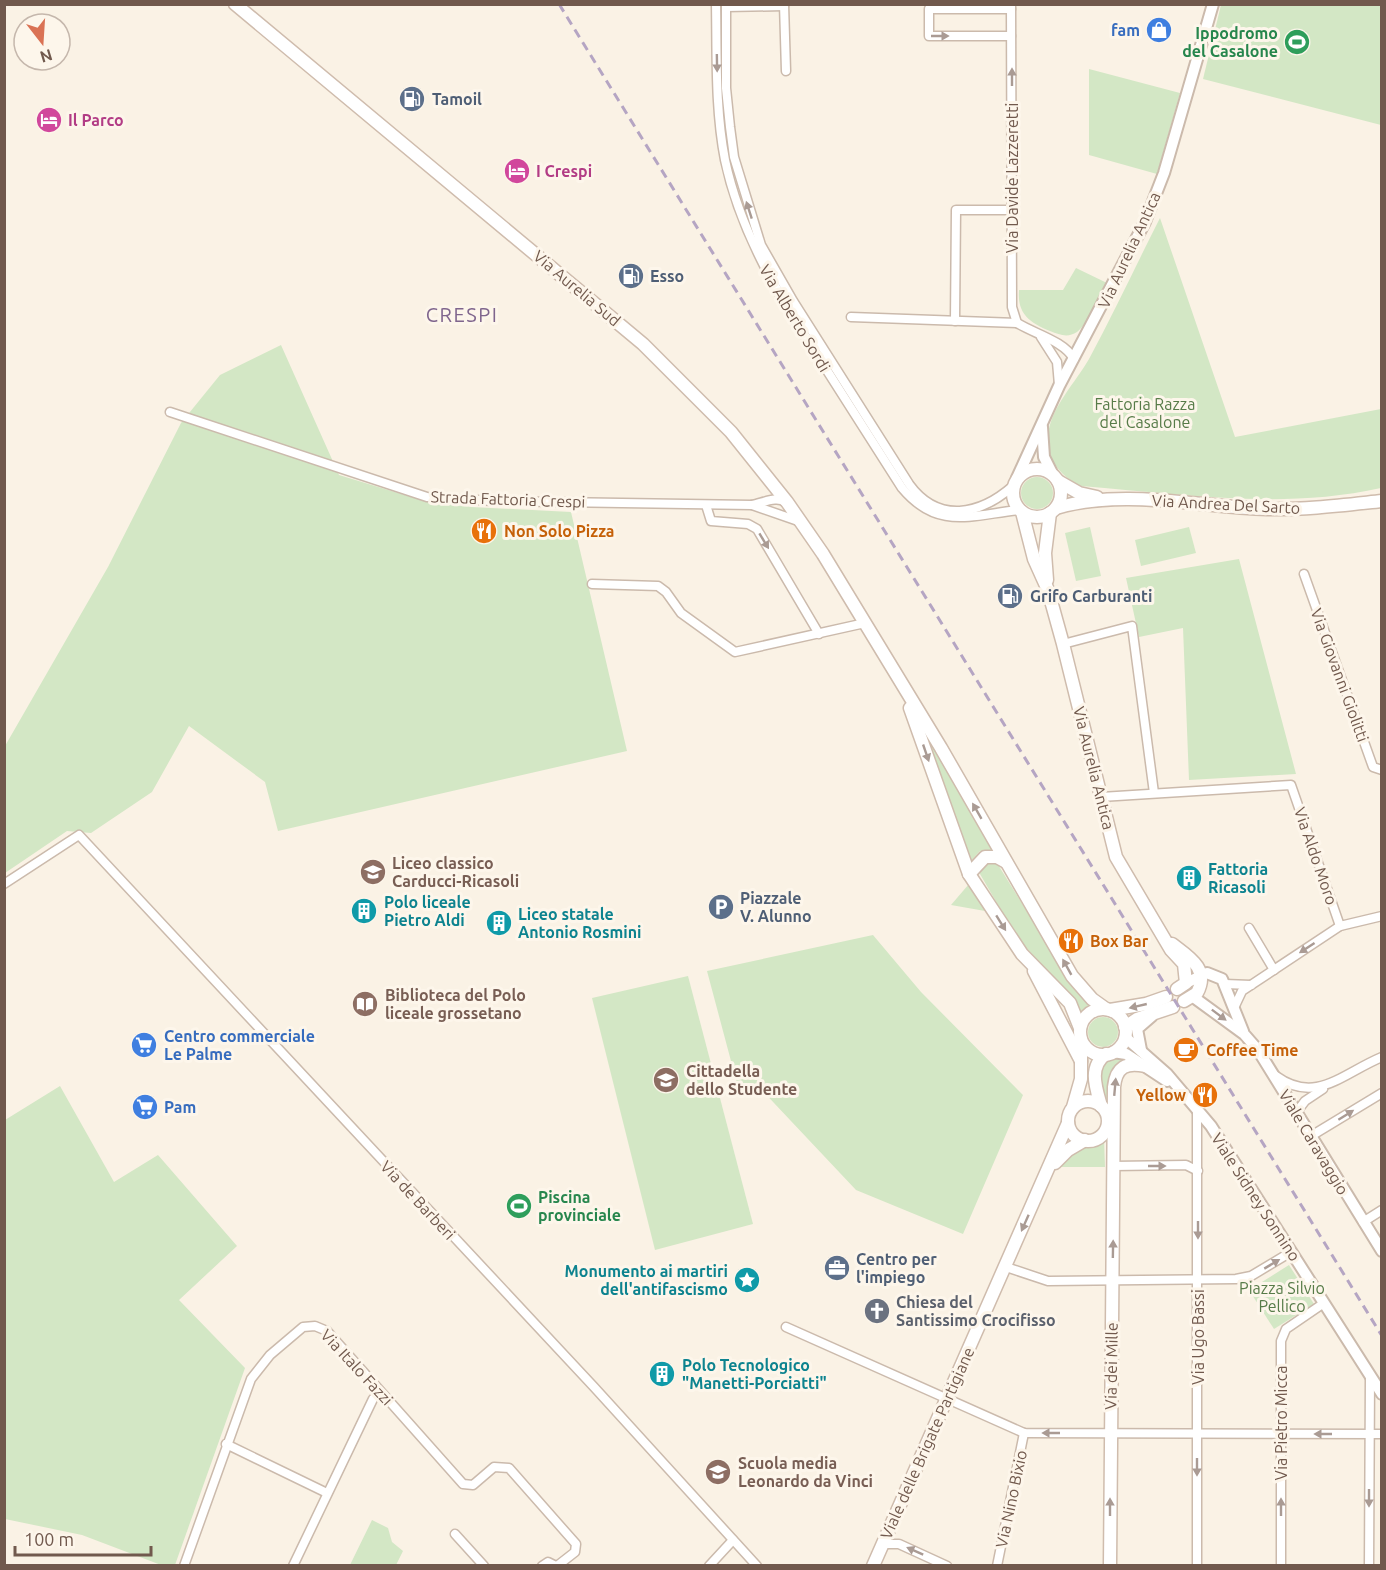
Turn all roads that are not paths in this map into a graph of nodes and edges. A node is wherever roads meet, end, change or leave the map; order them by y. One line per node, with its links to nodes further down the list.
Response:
1 (235, 4): 22 (main road, Via Aurelia Sud)
2 (1214, 4): 13 (street, Via Aurelia Antica)
3 (723, 5): 4 (street); 21 (street, Via Alberto Sordi, one-way to 3); 31 (street, Via Alberto Sordi, one-way to 31)
4 (784, 5): 7 (street)
5 (1011, 7): 6 (street, Via Davide Lazzeretti); 6 (street, one-way to 6)
6 (1011, 36): 8 (street, Via Davide Lazzeretti, one-way to 6)
7 (786, 71)
8 (1012, 210): 10 (street); 11 (street, Via Davide Lazzeretti)
9 (851, 317): 10 (street)
10 (955, 321): 11 (street)
11 (1017, 323): 12 (street)
12 (1040, 337): 14 (street); 15 (street)
13 (1083, 342): 14 (street); 16 (street, Via Aurelia Antica)
14 (1063, 345): 16 (street)
15 (1053, 353): 16 (street); 17 (street)
16 (1074, 359): 17 (street, Via Aurelia Antica)
17 (1059, 386): 19 (street, Via Aurelia Antica)
18 (170, 412): 27 (street, Strada Fattoria Crespi)
19 (1043, 418): 20 (street, Via Aurelia Antica); 21 (street, Via Aurelia Antica)
20 (1056, 478): 21 (main road); 23 (main road, Via Andrea Del Sarto); 29 (main road, Via Aurelia Antica)
21 (1015, 482): 31 (main road, Via Aurelia Antica)
22 (774, 486): 24 (street); 26 (main road, Via Aurelia Sud)
23 (1107, 499): 25 (main road, Via Andrea Del Sarto); 29 (main road, Via Andrea Del Sarto)
24 (769, 500): 26 (street, Strada Fattoria Crespi); 28 (street, Strada Fattoria Crespi)
25 (1382, 501)
26 (787, 502): 30 (street); 32 (main road, Via Aurelia Sud)
27 (706, 505): 28 (street, Strada Fattoria Crespi); 37 (street, one-way to 37)
28 (752, 505): 30 (street, Strada Fattoria Crespi)
29 (1053, 510): 31 (main road); 35 (main road, Via Aurelia Antica)
30 (774, 511): 32 (street, Strada Fattoria Crespi)
31 (1021, 511): 35 (main road, Via Aurelia Antica)
32 (802, 522): 36 (main road, Via Aurelia Sud)
33 (1304, 574): 40 (street, Via Giovanni Giolitti)
34 (592, 584): 37 (street)
35 (1048, 590): 38 (main road, Via Aurelia Antica)
36 (865, 623): 37 (street); 39 (main road, Via Aurelia Sud)
37 (819, 634)
38 (1063, 644): 41 (street); 42 (main road, Via Aurelia Antica)
39 (898, 679): 43 (main road, one-way to 39); 44 (main road, one-way to 44)
40 (1382, 770)
41 (1154, 794): 42 (street); 47 (street, Via Aldo Moro)
42 (1101, 797): 49 (main road, Via Aurelia Antica)
43 (1006, 862): 44 (main road); 57 (main road, one-way to 43)
44 (969, 874): 50 (main road, one-way to 50)
45 (4, 884): 105 (street, Via de Barberi)
46 (1382, 916): 47 (street)
47 (1340, 926): 51 (street, one-way to 51)
48 (1249, 928): 51 (street)
49 (1163, 937): 52 (main road, Via Aurelia Antica); 55 (main road, Via Aurelia Antica)
50 (1031, 965): 61 (main road); 66 (main road)
51 (1274, 970): 54 (street)
52 (1201, 975): 53 (street); 55 (street); 56 (main road)
53 (1225, 984): 54 (street); 58 (street, Viale Caravaggio)
54 (1251, 985): 58 (street)
55 (1182, 986)
56 (1188, 998): 62 (street, Viale Caravaggio, one-way to 62)
57 (1108, 1009): 59 (main road, one-way to 57); 60 (main road); 61 (main road)
58 (1233, 1011): 62 (street, Viale Caravaggio)
59 (1157, 1013): 60 (main road); 63 (street)
60 (1125, 1032): 63 (street, Viale Sidney Sonnino); 64 (main road)
61 (1081, 1034): 64 (main road); 66 (main road)
62 (1245, 1034): 68 (street, Viale Caravaggio)
63 (1142, 1050): 71 (street, Viale Sidney Sonnino)
64 (1110, 1053): 67 (street, Viale Sidney Sonnino); 72 (main road)
65 (1382, 1057): 69 (street)
66 (1081, 1061): 73 (main road)
67 (1145, 1066): 71 (street, Viale Sidney Sonnino); 80 (main road, one-way to 67)
68 (1274, 1075): 69 (street); 75 (street, Viale Caravaggio)
69 (1331, 1083): 75 (street)
70 (1382, 1093): 78 (street, one-way to 70)
71 (1184, 1094): 74 (street, Viale Sidney Sonnino)
72 (1101, 1106): 73 (main road); 77 (main road)
73 (1074, 1107): 76 (main road)
74 (1197, 1108): 82 (street, Via Ugo Bassi); 86 (street, Viale Sidney Sonnino)
75 (1296, 1113): 78 (street, Viale Caravaggio)
76 (1068, 1123): 79 (main road); 81 (main road, Viale delle Brigate Partigiane)
77 (1105, 1130): 79 (main road); 80 (main road, Via dei Mille)
78 (1311, 1136): 84 (street, Viale Caravaggio)
79 (1085, 1140): 81 (main road)
80 (1113, 1165): 82 (street, one-way to 82); 89 (main road, Via dei Mille, one-way to 80)
81 (1051, 1167): 87 (main road, Viale delle Brigate Partigiane, one-way to 87)
82 (1198, 1171): 88 (street, Via Ugo Bassi, one-way to 88)
83 (1382, 1210): 84 (street)
84 (1363, 1222): 85 (street, Viale Caravaggio)
85 (1382, 1251)
86 (1292, 1252): 88 (street, one-way to 86); 90 (street, Viale Sidney Sonnino)
87 (1006, 1267): 89 (street); 95 (main road, Viale delle Brigate Partigiane)
88 (1198, 1280): 89 (street); 98 (street, Via Ugo Bassi)
89 (1112, 1281): 97 (main road, Via dei Mille)
90 (1324, 1303): 92 (street, Viale Sidney Sonnino); 99 (street, Via Pietro Micca)
91 (786, 1327): 95 (street)
92 (1370, 1376): 94 (street, Viale Sidney Sonnino); 100 (street)
93 (380, 1391): 102 (street, Via Italo Fazzi); 103 (street); 111 (street, Via Italo Fazzi)
94 (1382, 1394)
95 (945, 1396): 96 (street); 106 (main road, Viale delle Brigate Partigiane)
96 (1024, 1433): 97 (street, one-way to 96); 116 (street, Via Nino Bixio)
97 (1109, 1433): 98 (street); 117 (main road, Via dei Mille, one-way to 97)
98 (1197, 1433): 99 (street); 118 (street, Via Ugo Bassi, one-way to 118)
99 (1281, 1433): 100 (street, one-way to 99); 119 (street, Via Pietro Micca, one-way to 99)
100 (1370, 1434): 101 (street); 120 (street, one-way to 120)
101 (1382, 1434)
102 (226, 1444): 103 (street); 107 (street, Via Italo Fazzi)
103 (327, 1493): 108 (street)
104 (455, 1534): 109 (street)
105 (733, 1540): 112 (street); 113 (street, Via de Barberi)
106 (882, 1544): 114 (main road, Viale delle Brigate Partigiane); 115 (street, one-way to 106)
107 (184, 1566)
108 (293, 1566)
109 (484, 1566)
110 (542, 1566): 111 (street)
111 (556, 1566)
112 (709, 1566)
113 (757, 1566)
114 (873, 1566)
115 (947, 1566)
116 (997, 1566)
117 (1110, 1566)
118 (1197, 1566)
119 (1281, 1566)
120 (1369, 1566)

